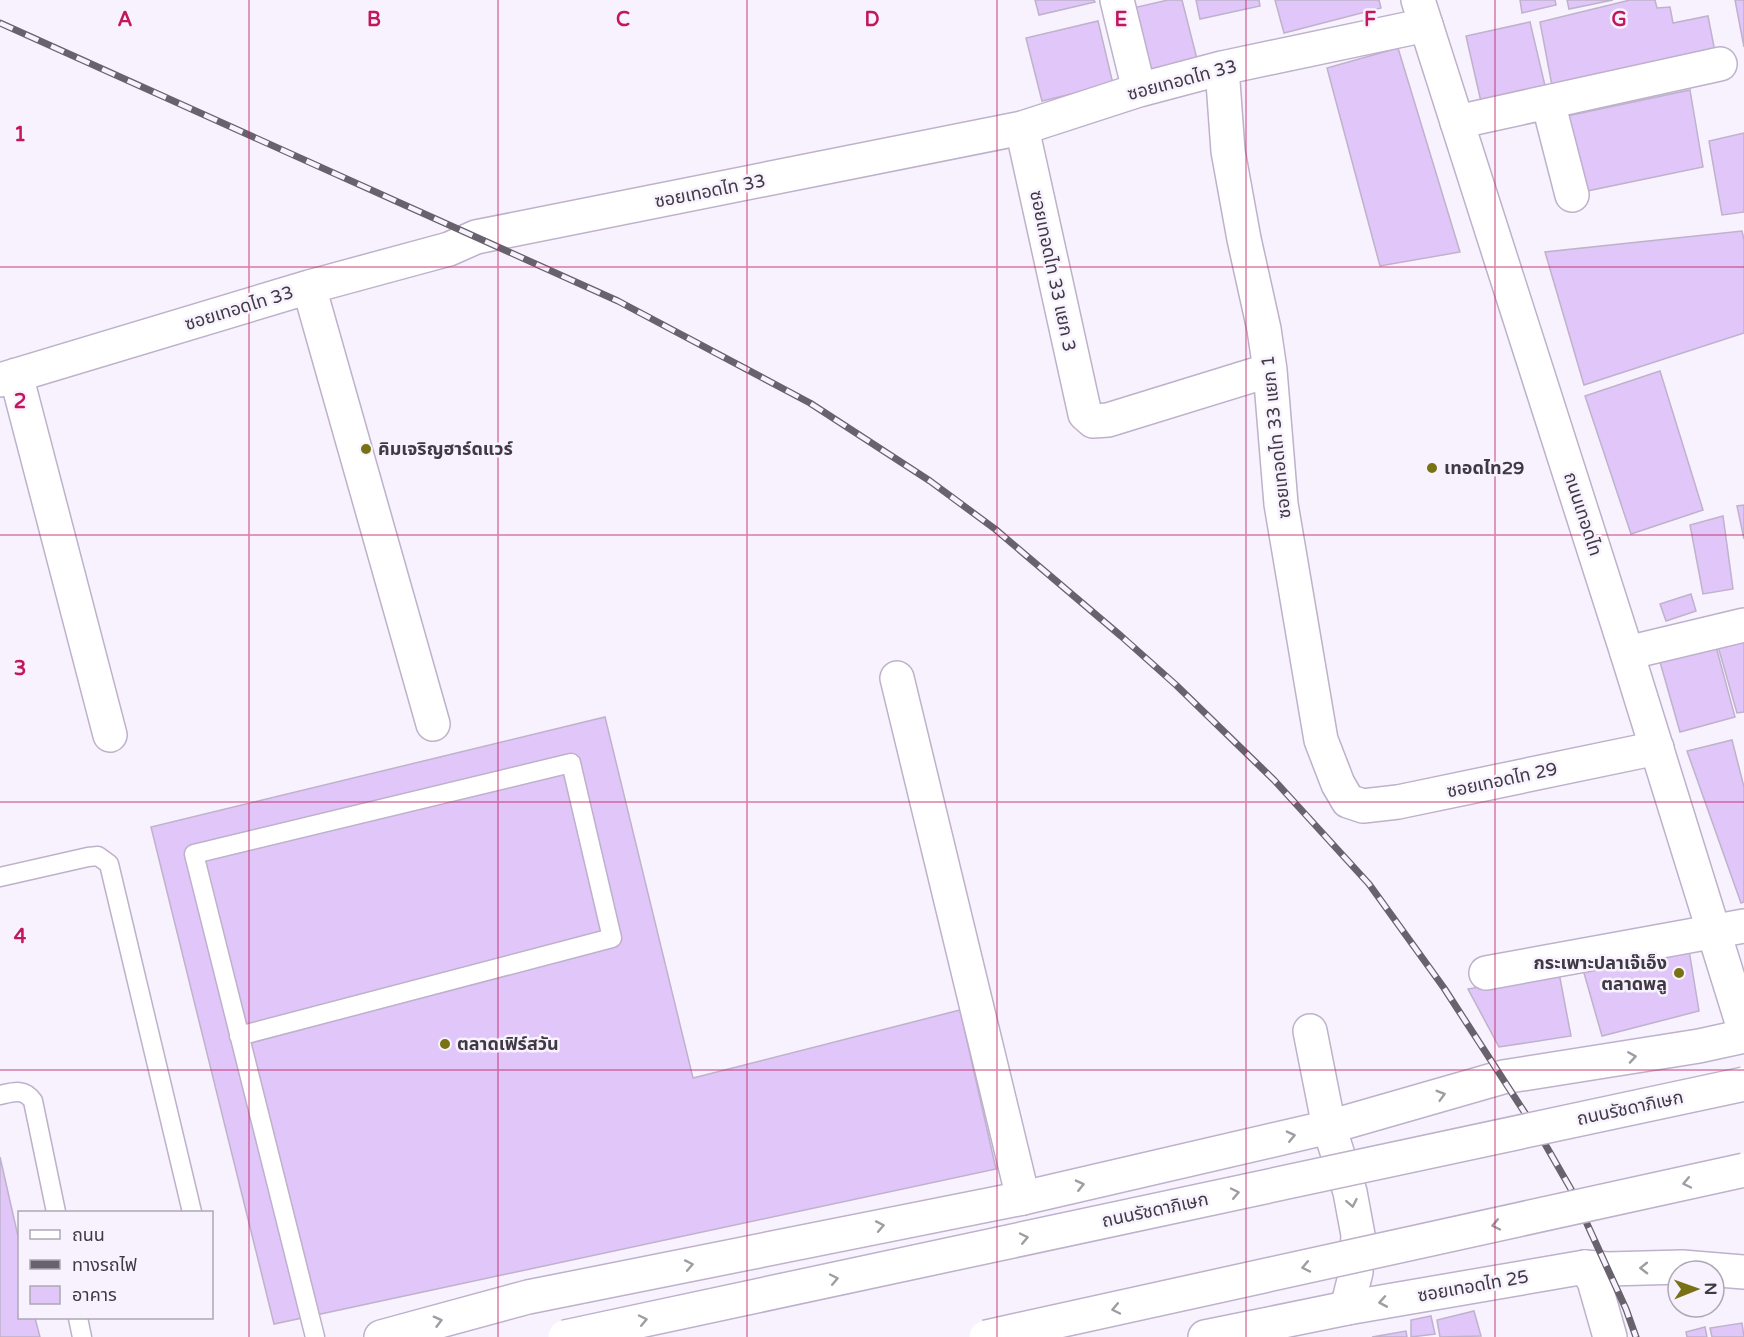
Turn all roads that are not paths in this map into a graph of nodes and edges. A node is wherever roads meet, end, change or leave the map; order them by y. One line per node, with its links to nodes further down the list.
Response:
1 (1117, 0): 5 (street)
2 (1422, 12): 4 (street, ซอยเทอดไท 33); 7 (street, ถนนเทอดไท)
3 (1720, 64): 6 (street)
4 (1222, 68): 5 (street, ซอยเทอดไท 33); 11 (street, ซอยเทอดไท 33 แยก 1)
5 (1139, 90): 8 (street, ซอยเทอดไท 33)
6 (1548, 102): 7 (street); 9 (street)
7 (1457, 122): 14 (street, ถนนเทอดไท)
8 (1022, 128): 10 (street, ซอยเทอดไท 33); 11 (street, ซอยเทอดไท 33 แยก 3)
9 (1572, 195)
10 (309, 287): 12 (street, ซอยเทอดไท 33); 16 (street)
11 (1269, 370): 19 (street, ซอยเทอดไท 33 แยก 1)
12 (8, 378): 17 (street)
13 (1744, 625): 14 (street)
14 (1627, 653): 18 (street, ถนนเทอดไท)
15 (897, 678): 31 (street)
16 (433, 724)
17 (110, 735)
18 (1656, 748): 19 (street, ซอยเทอดไท 29); 21 (street, ถนนเทอดไท)
19 (1348, 801)
20 (0, 877): 33 (lane)
21 (1729, 929): 22 (street); 23 (street, ถนนเทอดไท)
22 (1486, 973)
23 (1744, 1029)
24 (1310, 1031): 29 (street)
25 (239, 1036): 25 (lane); 38 (lane)
26 (1744, 1036): 29 (street, one-way to 26)
27 (1744, 1084): 40 (street, ถนนรัชดาภิเษก, one-way to 27, bridge)
28 (0, 1095): 32 (lane)
29 (1329, 1127): 31 (street, one-way to 29); 36 (street, one-way to 36)
30 (1744, 1170): 41 (street, one-way to 41, bridge)
31 (1023, 1198): 39 (street, one-way to 31)
32 (56, 1211)
33 (192, 1211)
34 (1585, 1267): 35 (street, ซอยเทอดไท 25, one-way to 34); 36 (street, ซอยเทอดไท 25, one-way to 36); 43 (street)
35 (1744, 1272)
36 (1347, 1308): 37 (street, ซอยเทอดไท 25)
37 (1285, 1329): 42 (street, ซอยเทอดไท 25)
38 (315, 1337)
39 (381, 1337)
40 (565, 1337)
41 (986, 1337)
42 (1205, 1337)
43 (1610, 1337)

